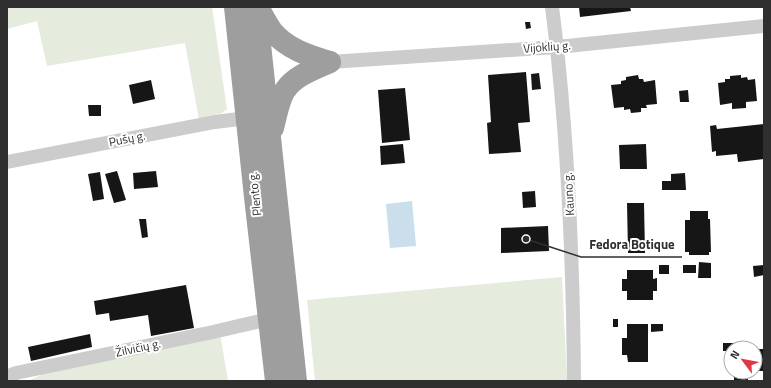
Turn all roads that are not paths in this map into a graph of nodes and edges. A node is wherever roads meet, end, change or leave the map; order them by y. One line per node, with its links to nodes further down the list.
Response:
1 (235, 7): 7 (highway, Plento g.)
2 (257, 7): 6 (highway); 8 (highway, Plento g.)
3 (552, 7): 5 (street, Kauno g.)
4 (764, 26): 5 (street, Vijoklių g.)
5 (557, 47): 6 (street, Vijoklių g.); 14 (street, Kauno g.)
6 (330, 62): 8 (highway)
7 (246, 118): 9 (street, Pušų g.); 10 (highway, Plento g.)
8 (271, 139): 13 (highway, Plento g.)
9 (7, 162)
10 (269, 319): 11 (street, Žilvičių g.); 12 (highway, Plento g.)
11 (7, 377)
12 (276, 381)
13 (296, 381)
14 (574, 381)

